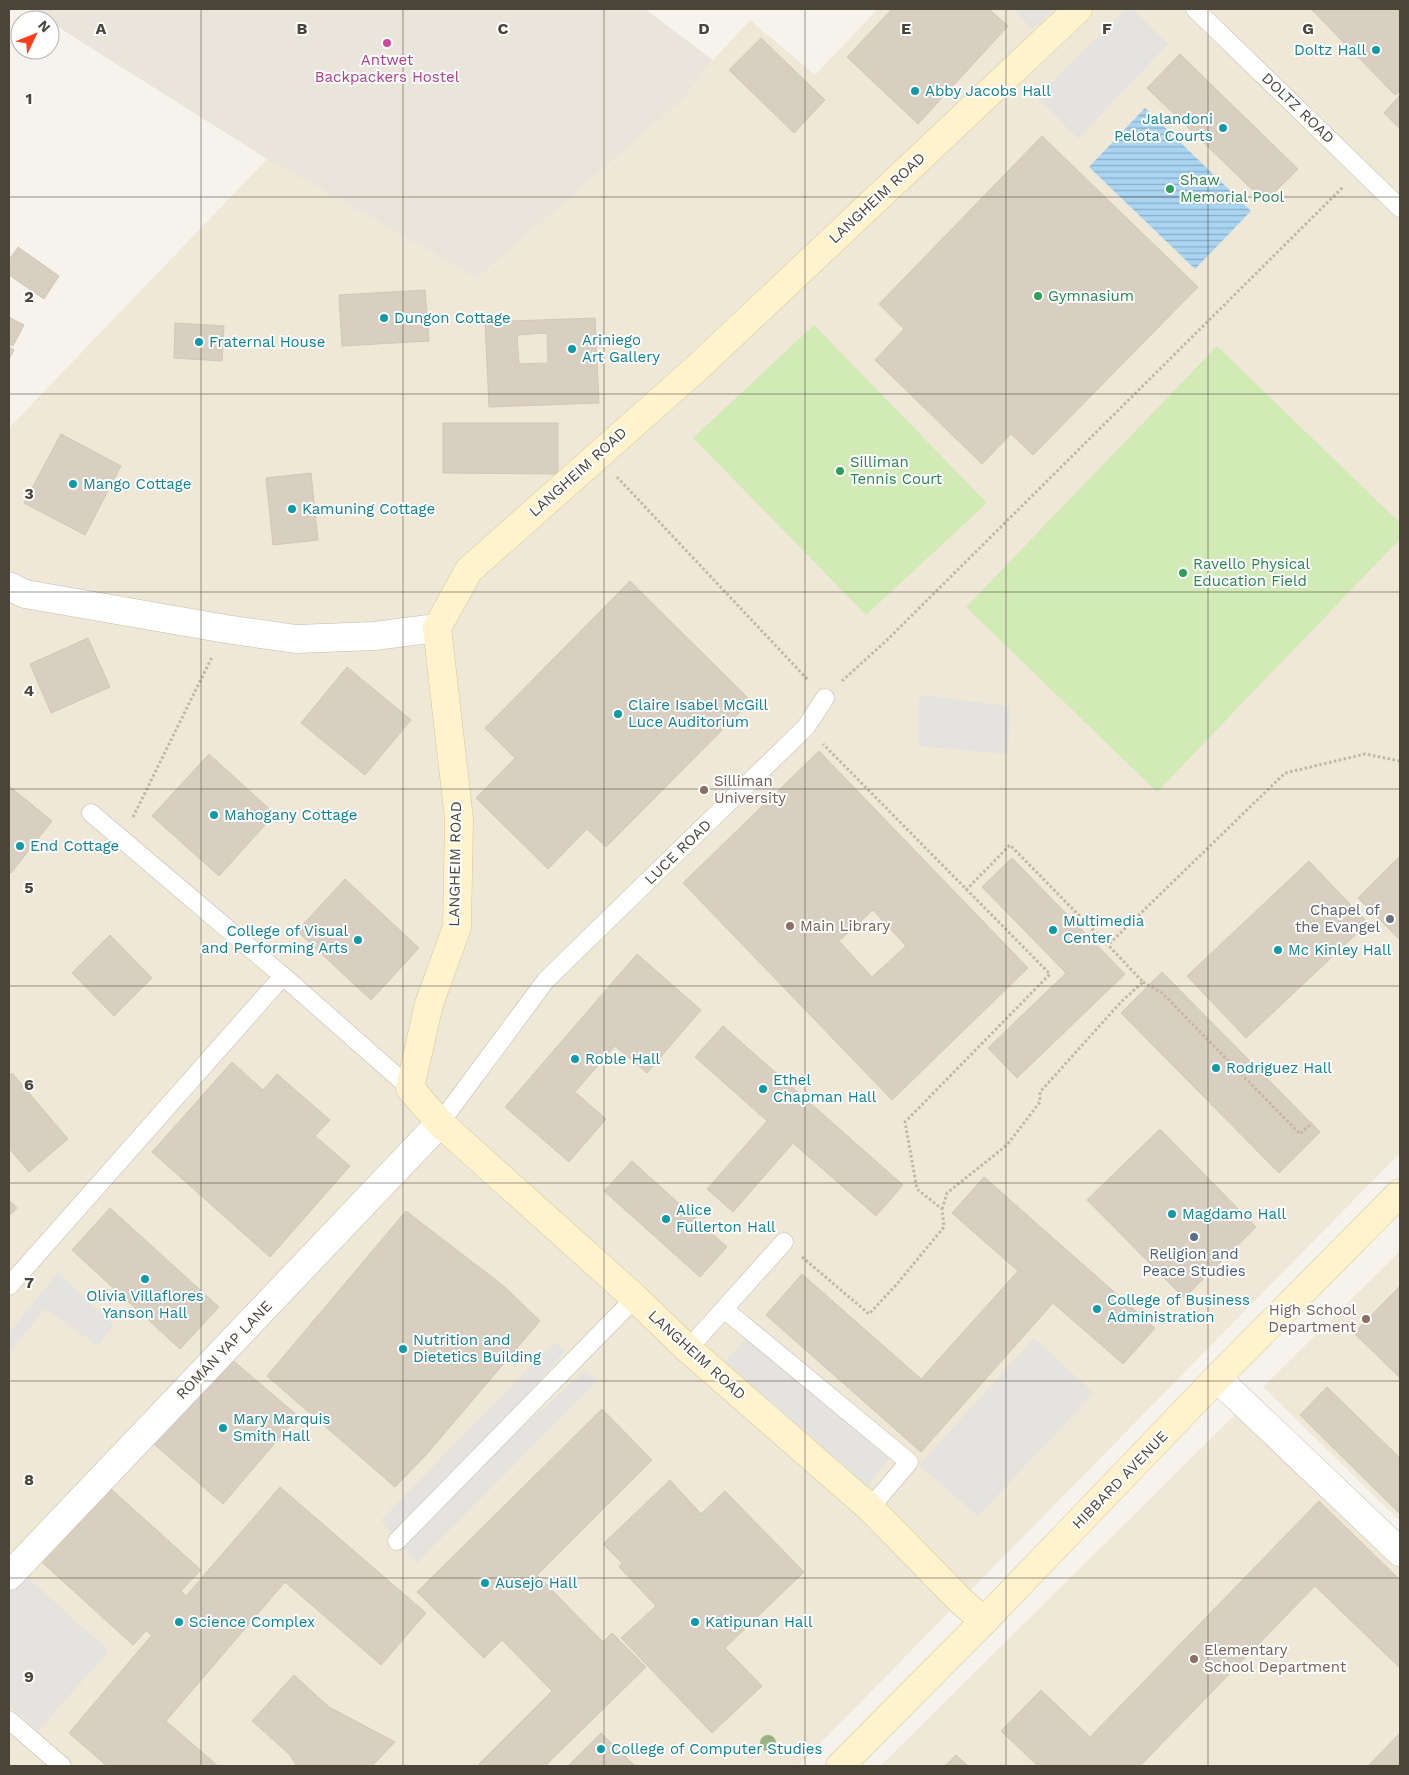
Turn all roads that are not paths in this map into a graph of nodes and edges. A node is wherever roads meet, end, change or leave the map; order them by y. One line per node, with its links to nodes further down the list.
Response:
1 (1078, 9): 5 (street, LANGHEIM ROAD)
2 (1195, 9): 3 (lane, DOLTZ ROAD)
3 (1400, 208)
4 (9, 586): 5 (street)
5 (437, 628): 9 (street, LANGHEIM ROAD)
6 (825, 698): 10 (lane, LUCE ROAD)
7 (91, 813): 8 (lane, LANGHEIM ROAD)
8 (283, 976): 9 (lane, LANGHEIM ROAD); 13 (lane)
9 (410, 1088): 10 (street, LANGHEIM ROAD)
10 (440, 1123): 14 (street, LANGHEIM ROAD); 21 (street, ROMAN YAP LANE)
11 (1400, 1193): 17 (street, HIBBARD AVENUE)
12 (784, 1242): 15 (lane)
13 (9, 1286)
14 (635, 1298): 16 (street, LANGHEIM ROAD); 19 (lane)
15 (724, 1309): 16 (lane); 18 (lane)
16 (688, 1349): 18 (street, LANGHEIM ROAD)
17 (1217, 1378): 20 (street); 22 (street, HIBBARD AVENUE)
18 (870, 1508): 22 (street, LANGHEIM ROAD)
19 (397, 1542)
20 (1400, 1552)
21 (9, 1576)
22 (984, 1621): 25 (street, HIBBARD AVENUE)
23 (9, 1720): 24 (lane)
24 (62, 1766)
25 (840, 1766)

